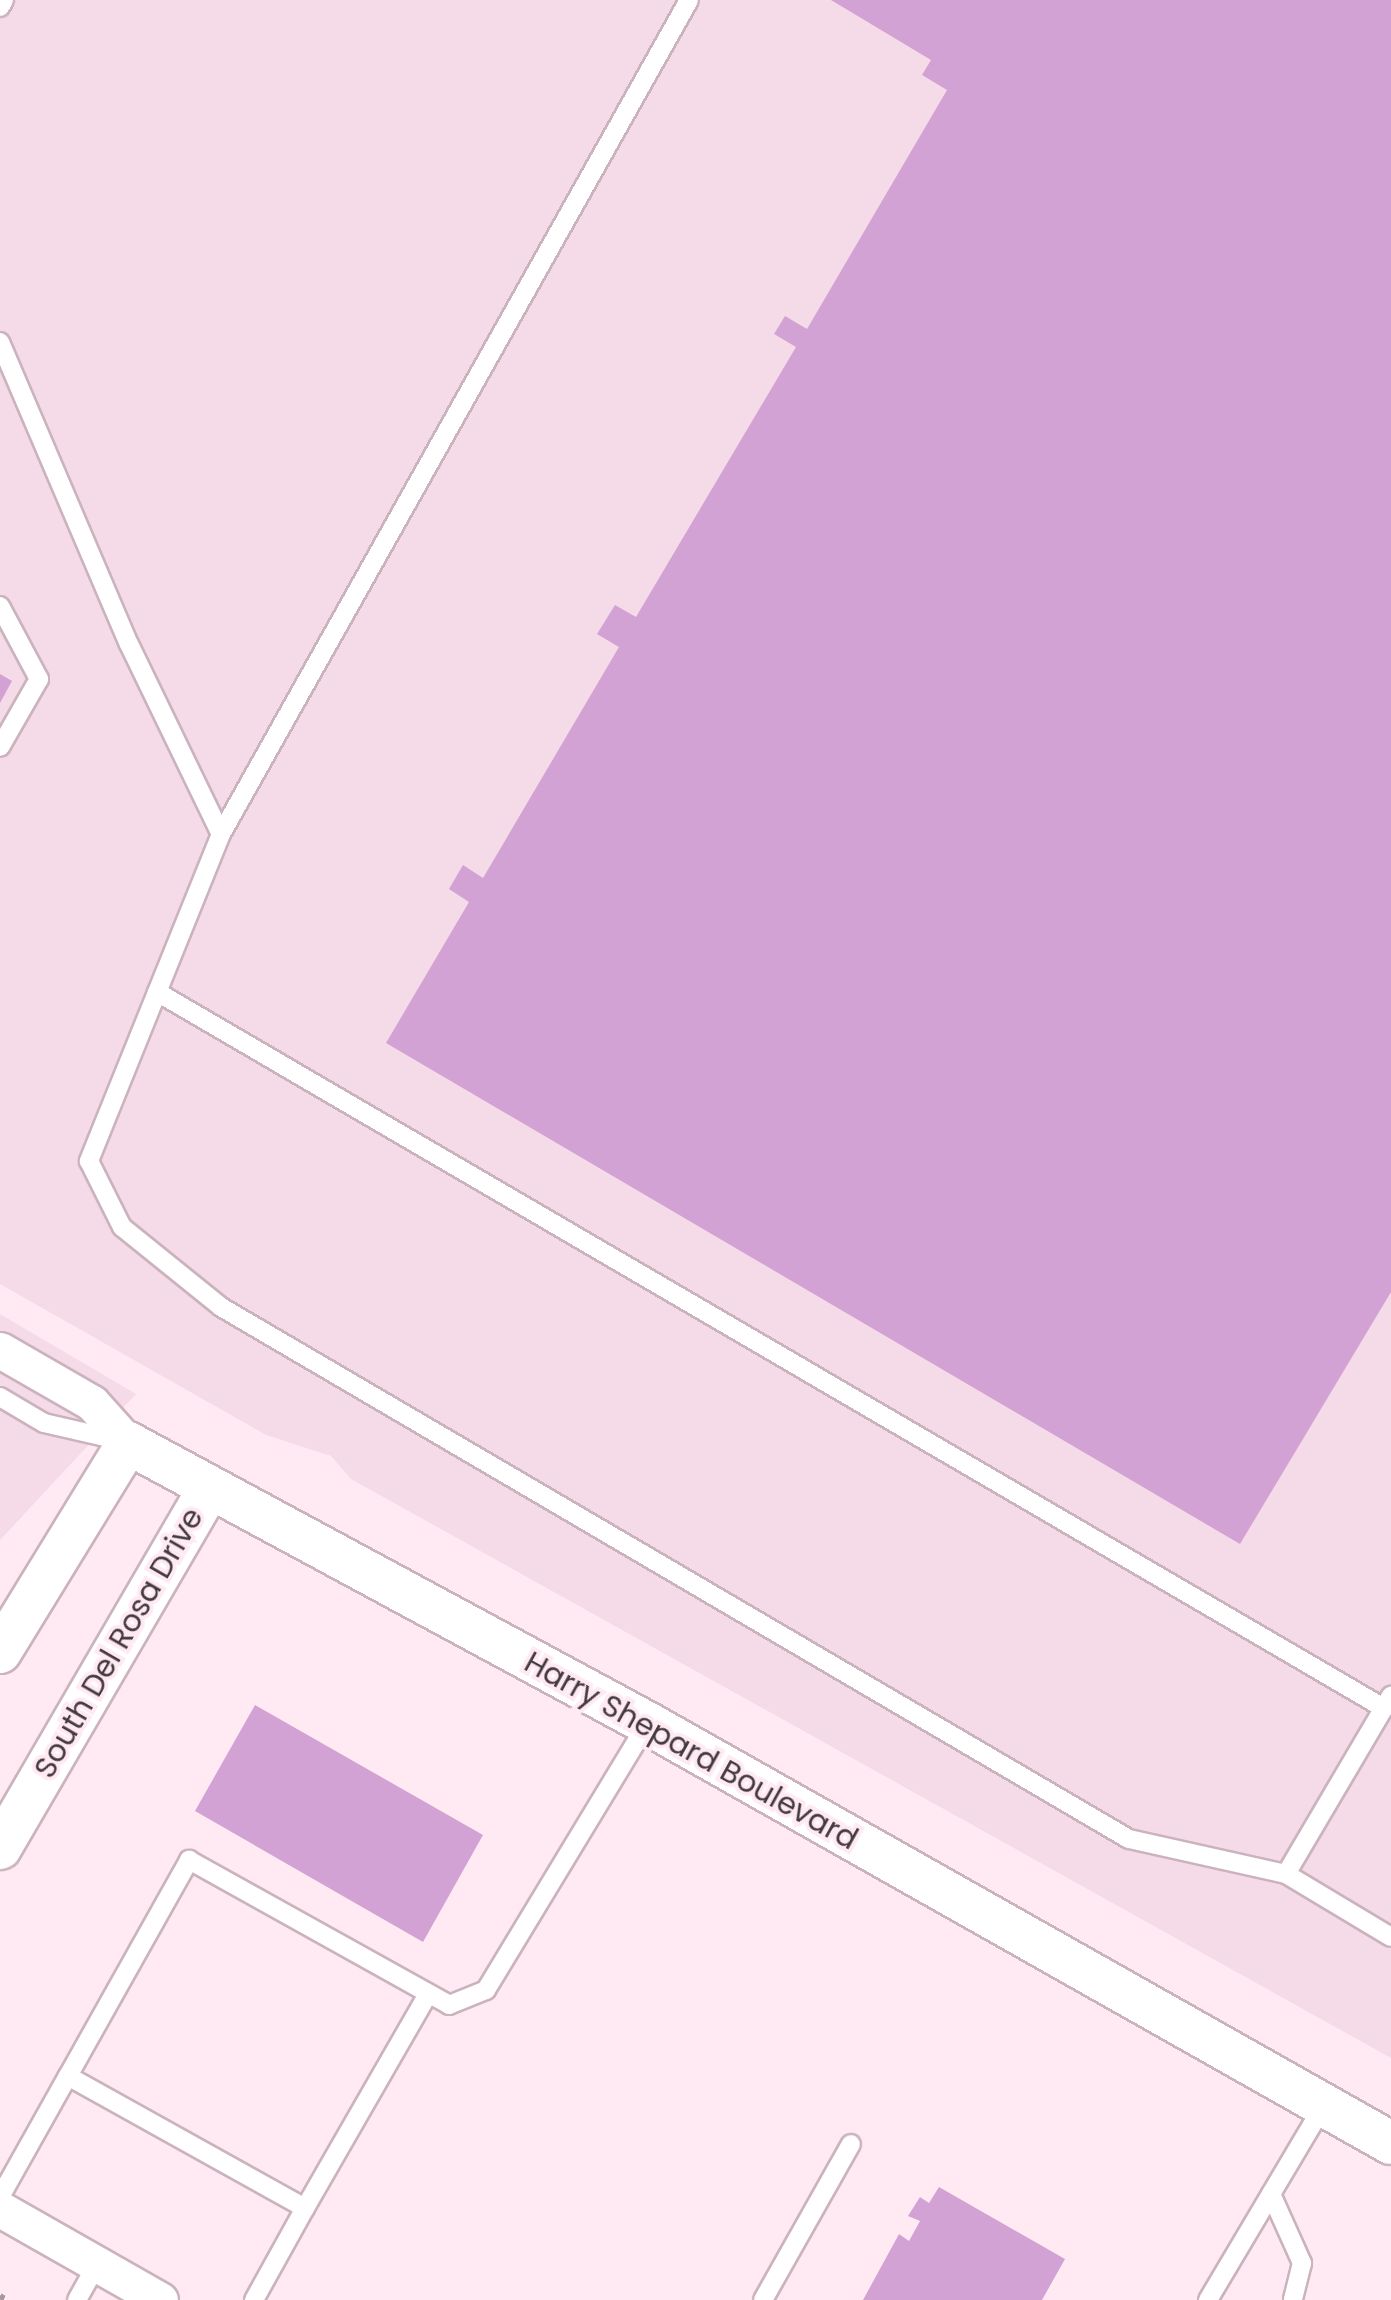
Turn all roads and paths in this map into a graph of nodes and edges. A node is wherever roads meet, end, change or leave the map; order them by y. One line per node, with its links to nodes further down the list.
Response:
1 (4, 0): 3 (lane)
2 (689, 0): 7 (lane)
3 (0, 7)
4 (0, 342): 7 (lane)
5 (0, 606): 6 (lane)
6 (0, 747)
7 (221, 834): 8 (lane)
8 (157, 992): 14 (lane); 17 (lane)
9 (0, 1350): 11 (street, Harry Shepard Boulevard)
10 (0, 1397): 11 (lane)
11 (128, 1443): 12 (street, Harry Shepard Boulevard); 13 (street)
12 (208, 1491): 15 (street, Harry Shepard Boulevard); 16 (street, South Del Rosa Drive)
13 (0, 1652)
14 (1387, 1702): 17 (lane)
15 (647, 1723): 19 (lane); 21 (street, Harry Shepard Boulevard)
16 (0, 1848)
17 (1286, 1874): 18 (lane)
18 (1391, 1938)
19 (428, 1994): 20 (lane); 26 (lane)
20 (68, 2076): 25 (lane); 26 (lane)
21 (1324, 2105): 22 (street, Harry Shepard Boulevard); 24 (lane)
22 (1391, 2142)
23 (851, 2144): 34 (lane)
24 (1271, 2194): 35 (lane); 36 (lane)
25 (0, 2197)
26 (305, 2208): 33 (lane)
27 (0, 2209): 28 (street)
28 (97, 2264): 31 (lane); 32 (street)
29 (0, 2296): 30 (path)
30 (7, 2300)
31 (77, 2300)
32 (160, 2300)
33 (254, 2300)
34 (763, 2300)
35 (1208, 2300)
36 (1293, 2300)

